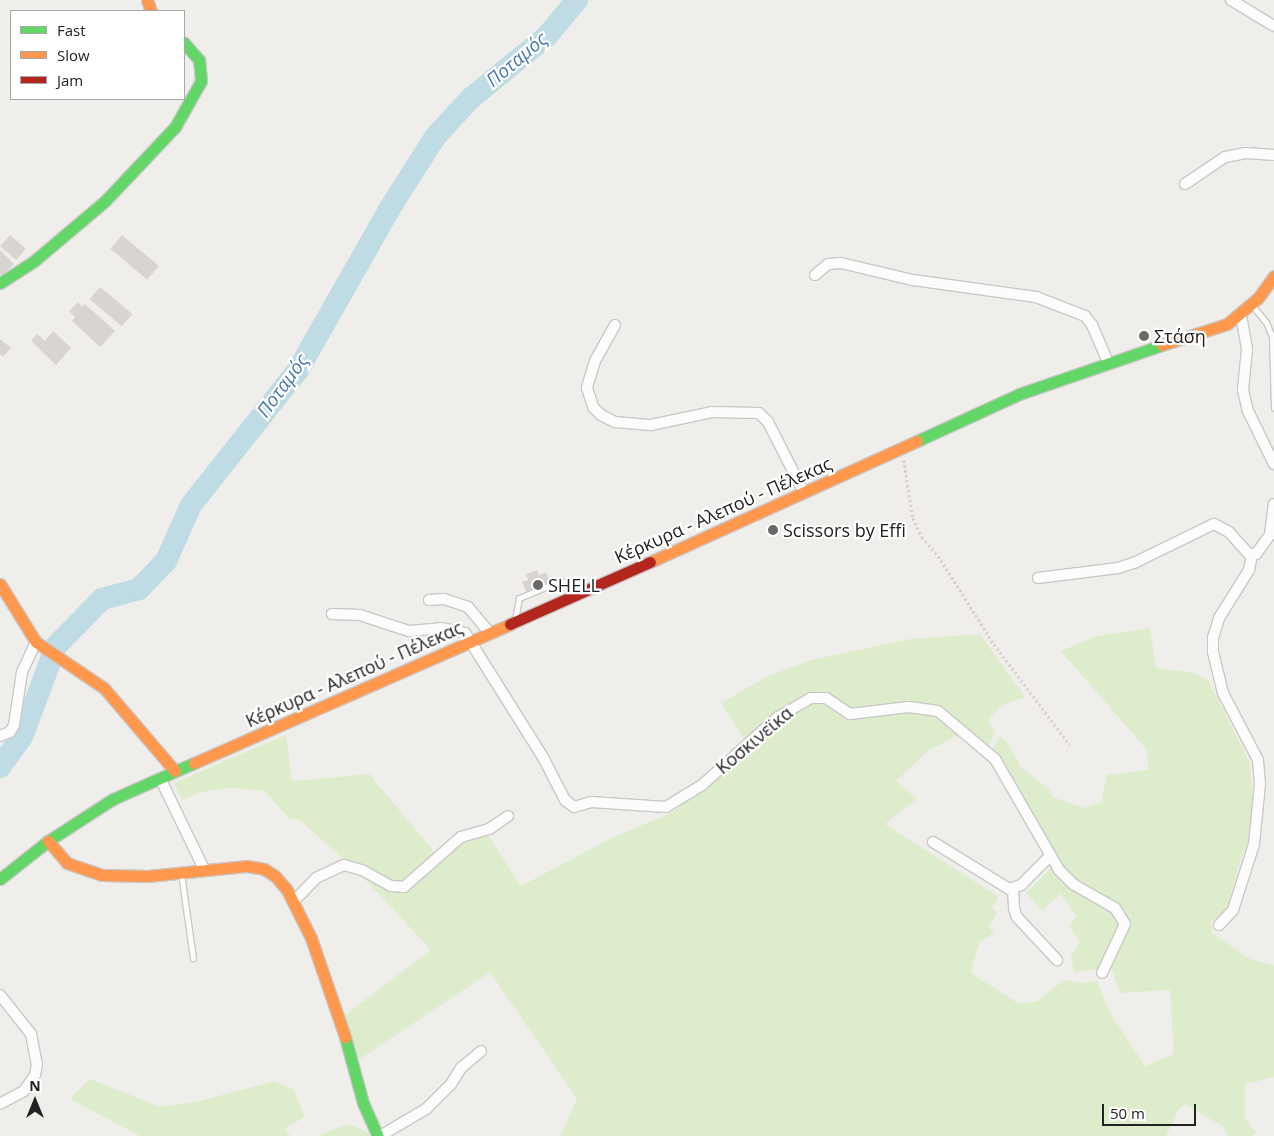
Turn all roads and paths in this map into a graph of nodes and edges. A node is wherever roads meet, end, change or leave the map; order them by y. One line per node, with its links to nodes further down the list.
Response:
1 (1231, 0): 2 (street)
2 (1274, 26)
3 (185, 44): 8 (main road)
4 (1274, 155): 5 (street)
5 (1185, 184)
6 (815, 275): 12 (street)
7 (1274, 276): 9 (main road, Κέρκυρα - Αλεπού - Πέλεκας)
8 (0, 283)
9 (1251, 305): 10 (main road, Κέρκυρα - Αλεπού - Πέλεκας); 13 (lane)
10 (1241, 315): 12 (main road, Κέρκυρα - Αλεπού - Πέλεκας); 15 (street)
11 (615, 325): 16 (street)
12 (1108, 362): 14 (main road, Κέρκυρα - Αλεπού - Πέλεκας)
13 (1274, 408)
14 (902, 446): 16 (main road, Κέρκυρα - Αλεπού - Πέλεκας); 29 (path)
15 (1274, 464)
16 (804, 493): 21 (main road, Κέρκυρα - Αλεπού - Πέλεκας)
17 (1274, 504): 18 (street)
18 (1252, 555): 19 (street); 41 (street)
19 (1038, 578)
20 (0, 584): 27 (main road)
21 (594, 587): 24 (main road, Κέρκυρα - Αλεπού - Πέλεκας); 24 (lane)
22 (429, 600): 25 (street)
23 (332, 614): 26 (street)
24 (515, 622): 25 (main road, Κέρκυρα - Αλεπού - Πέλεκας)
25 (490, 633): 26 (main road, Κέρκυρα - Αλεπού - Πέλεκας)
26 (473, 641): 30 (main road, Κέρκυρα - Αλεπού - Πέλεκας); 35 (street, Κοσκινεϊκα)
27 (40, 645): 28 (street); 30 (main road)
28 (0, 736)
29 (1070, 745)
30 (175, 771): 31 (main road, Κέρκυρα - Αλεπού - Πέλεκας)
31 (160, 778): 33 (main road, Κέρκυρα - Αλεπού - Πέλεκας); 36 (street)
32 (508, 816): 40 (street)
33 (48, 841): 37 (main road); 38 (main road, Κέρκυρα - Αλεπού - Πέλεκας)
34 (933, 842): 39 (street)
35 (1050, 856): 39 (street); 44 (street, Κοσκινεϊκα)
36 (204, 869): 37 (main road); 40 (main road)
37 (181, 872): 42 (lane)
38 (0, 880)
39 (1013, 888): 43 (street)
40 (294, 901): 48 (main road)
41 (1219, 925)
42 (193, 958)
43 (1057, 960)
44 (1102, 973)
45 (0, 996): 47 (street)
46 (481, 1051): 48 (street)
47 (0, 1104)
48 (379, 1136)

